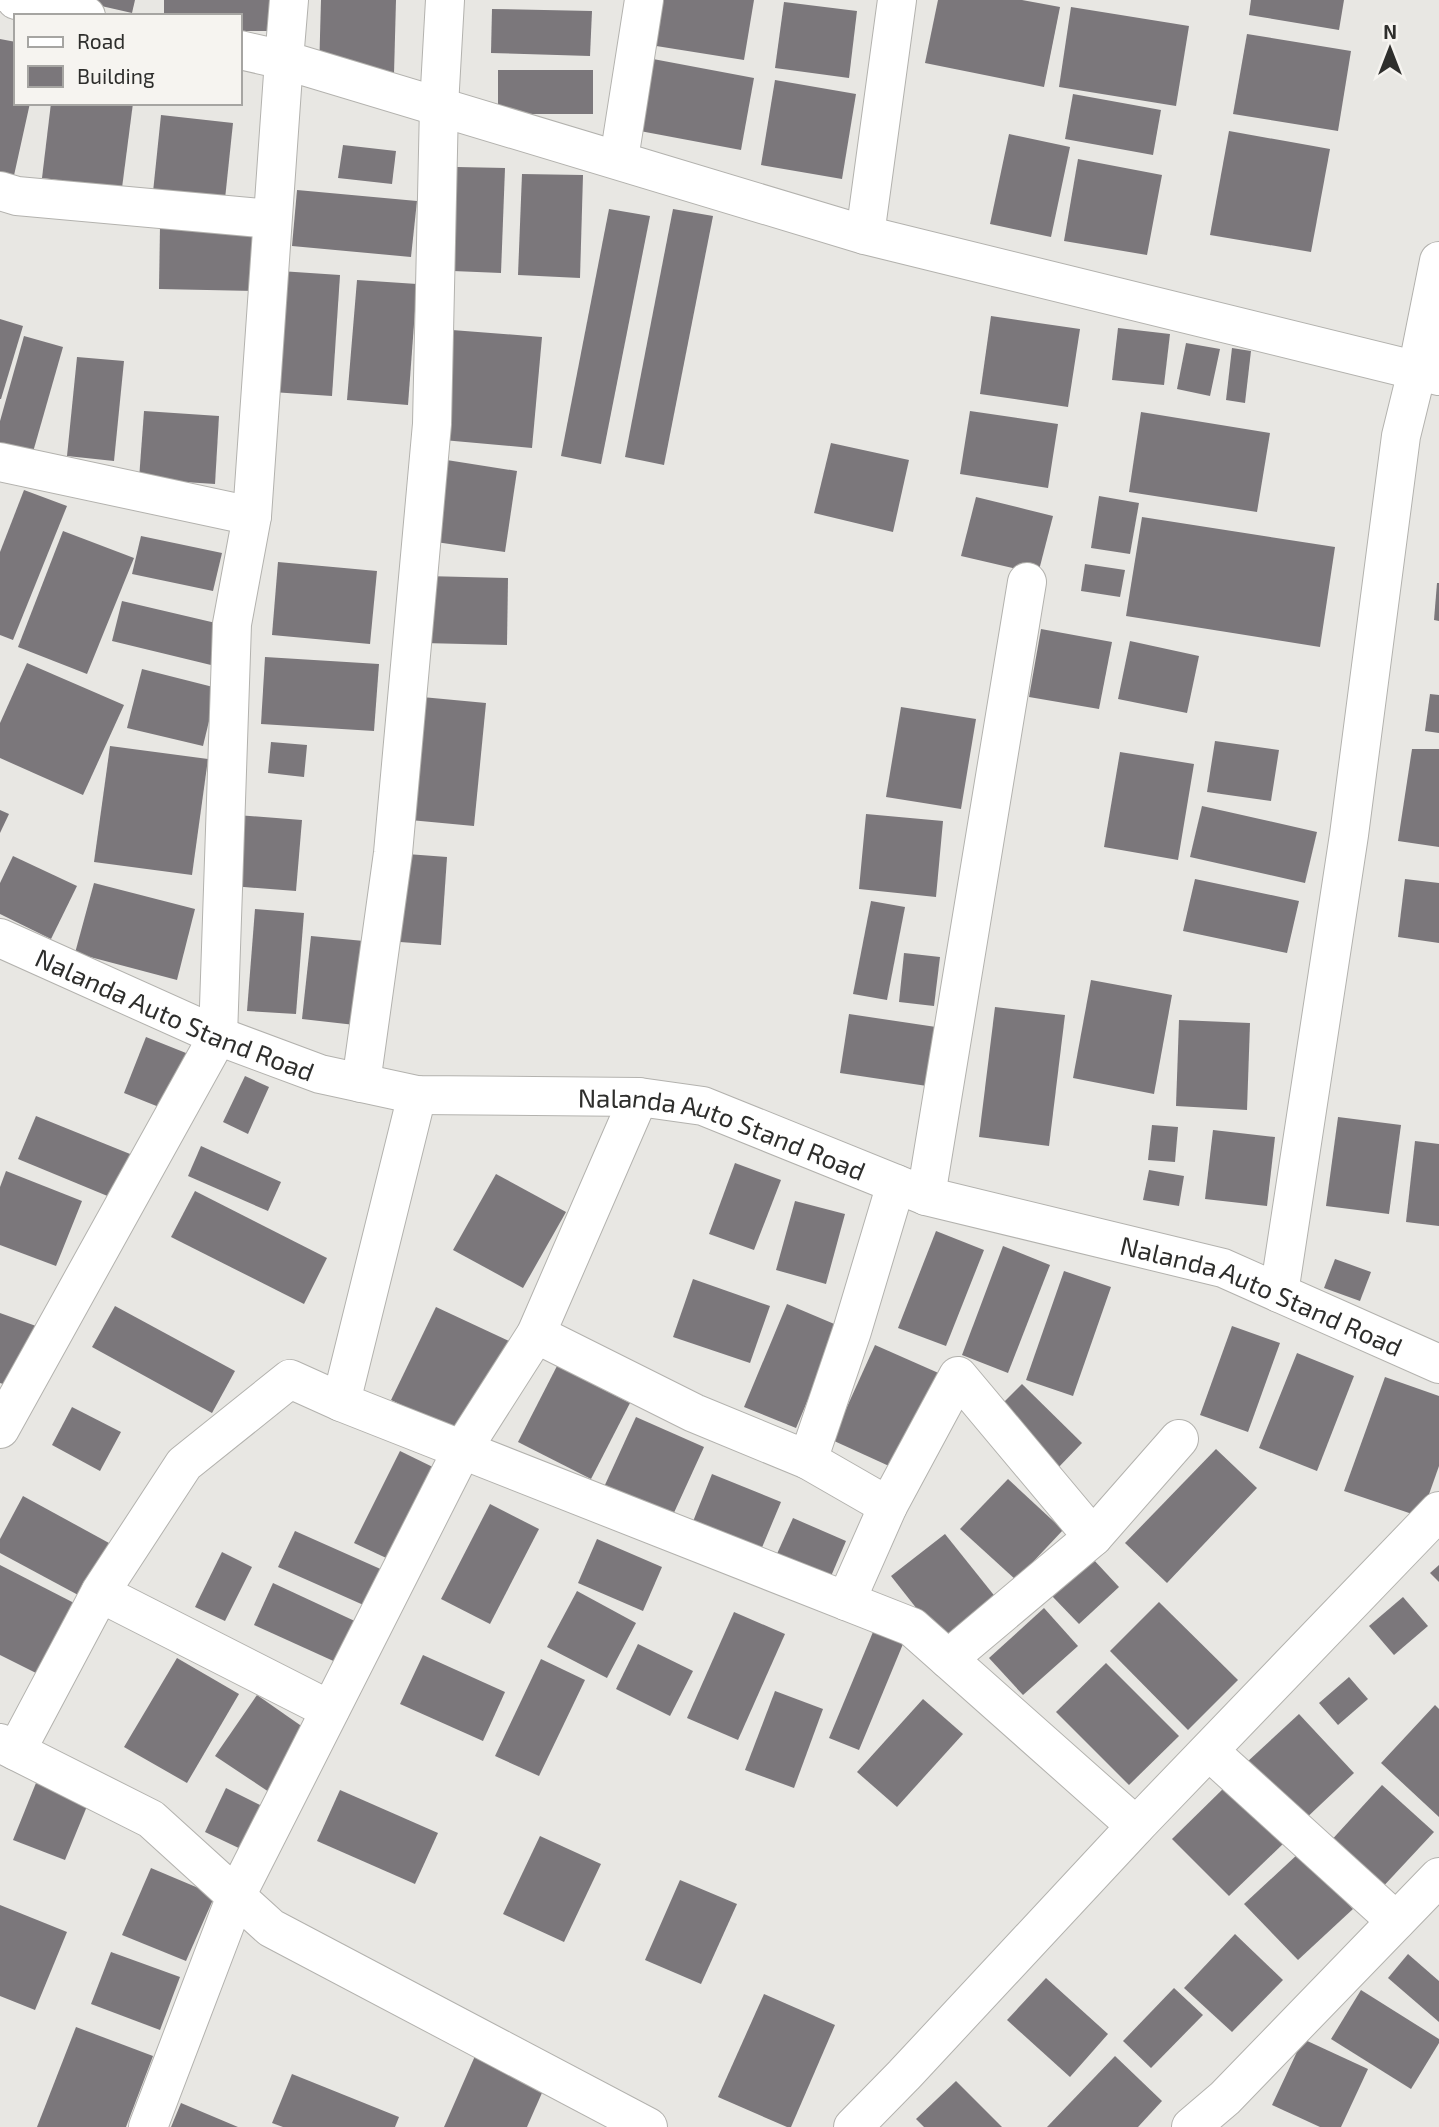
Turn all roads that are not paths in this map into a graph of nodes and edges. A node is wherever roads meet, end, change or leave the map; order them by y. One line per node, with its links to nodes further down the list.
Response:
1 (16, 0): 6 (street)
2 (289, 0): 8 (street)
3 (445, 0): 9 (street)
4 (643, 0): 10 (street)
5 (897, 0): 13 (street)
6 (77, 14)
7 (242, 50): 8 (street)
8 (284, 60): 9 (street); 12 (street)
9 (439, 106): 10 (street); 21 (street)
10 (619, 159): 13 (street)
11 (0, 191): 12 (street)
12 (272, 219): 17 (street)
13 (865, 235): 15 (street)
14 (1439, 261): 15 (street)
15 (1428, 374): 25 (street)
16 (0, 462): 17 (street)
17 (252, 516): 20 (street)
18 (1027, 582): 24 (street)
19 (0, 938): 20 (street, Nalanda Auto Stand Road)
20 (218, 1036): 21 (street, Nalanda Auto Stand Road); 29 (street)
21 (361, 1083): 22 (street, Nalanda Auto Stand Road)
22 (417, 1095): 23 (street, Nalanda Auto Stand Road); 28 (street)
23 (639, 1097): 24 (street, Nalanda Auto Stand Road); 26 (street)
24 (911, 1190): 25 (street, Nalanda Auto Stand Road); 32 (street)
25 (1279, 1293): 27 (street, Nalanda Auto Stand Road)
26 (536, 1335): 31 (street); 32 (street)
27 (1439, 1364)
28 (341, 1402): 31 (street); 36 (street)
29 (0, 1429)
30 (1179, 1439): 35 (street)
31 (462, 1450): 37 (street); 39 (street)
32 (808, 1460): 33 (street)
33 (888, 1506): 35 (street); 37 (street)
34 (1439, 1511): 41 (street)
35 (1093, 1537): 38 (street)
36 (100, 1593): 39 (street); 40 (street)
37 (846, 1601): 38 (street)
38 (948, 1660): 42 (street)
39 (330, 1710): 44 (street)
40 (8, 1747): 44 (street)
41 (1209, 1751): 42 (street); 45 (street)
42 (1136, 1826): 48 (street)
43 (1439, 1877): 45 (street)
44 (236, 1896): 46 (street); 47 (street)
45 (1396, 1921): 49 (street)
46 (148, 2127)
47 (648, 2127)
48 (853, 2127)
49 (1191, 2127)

